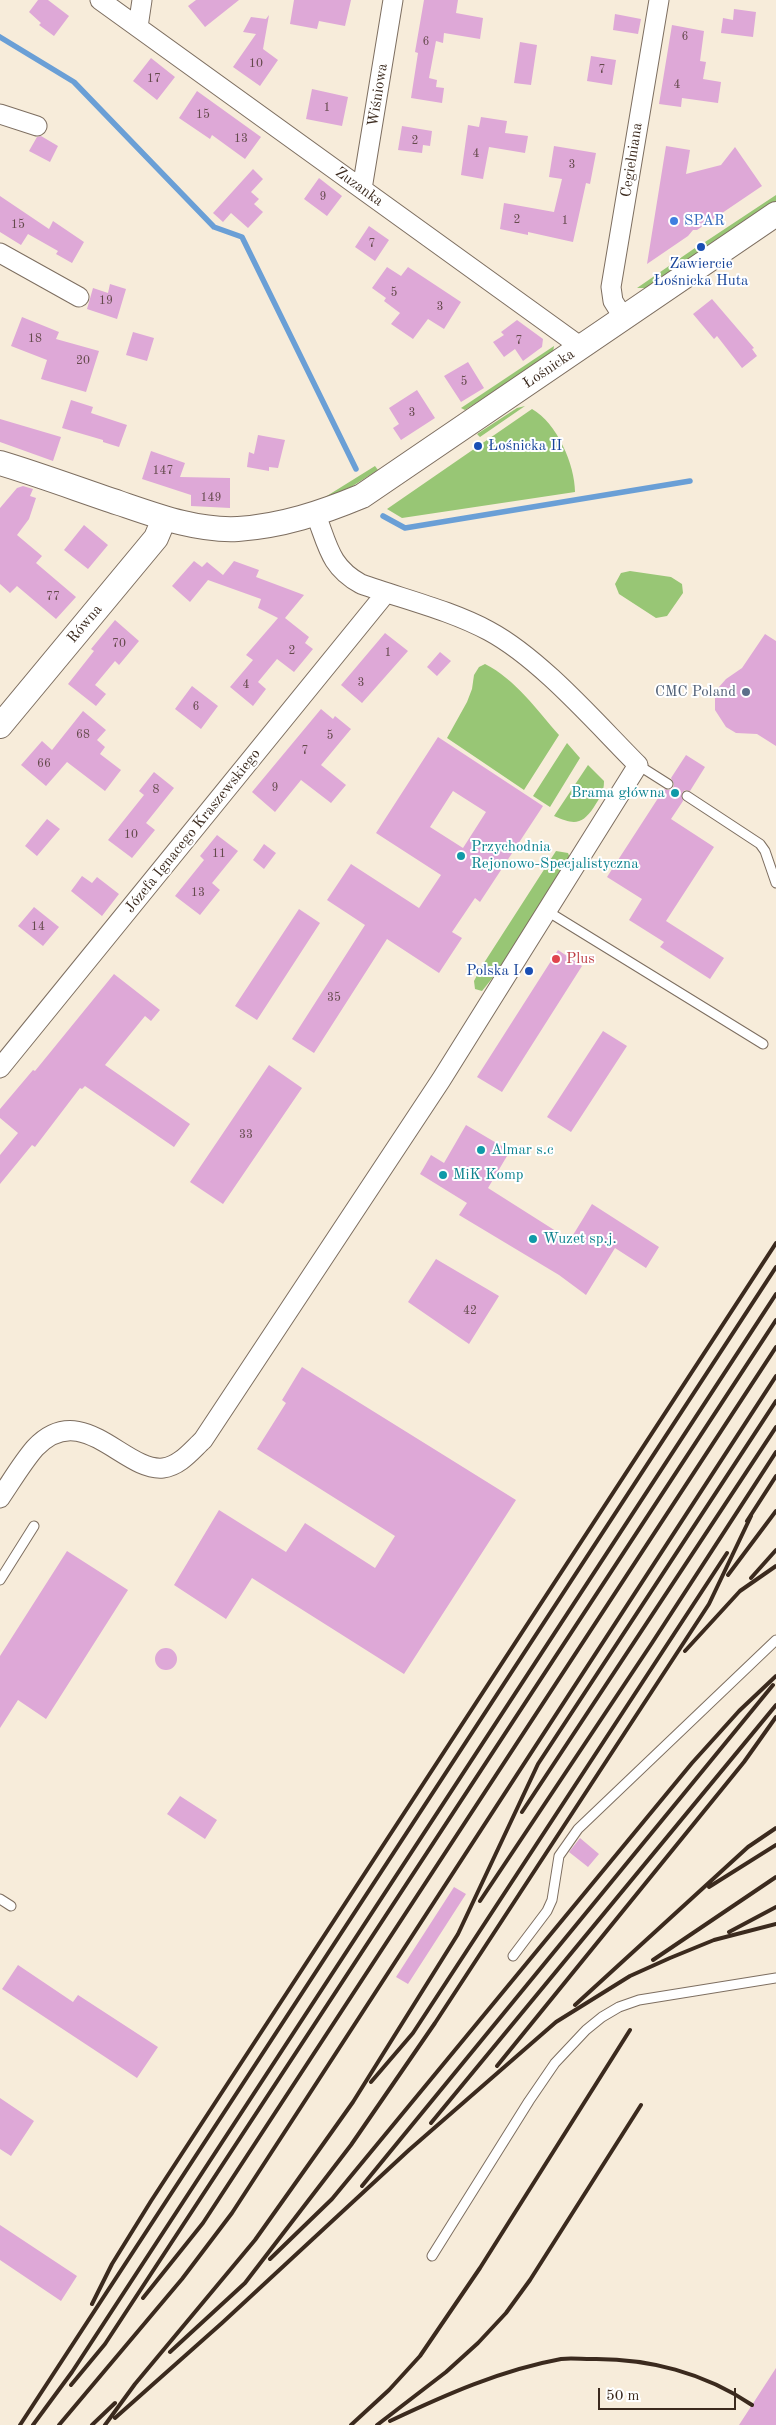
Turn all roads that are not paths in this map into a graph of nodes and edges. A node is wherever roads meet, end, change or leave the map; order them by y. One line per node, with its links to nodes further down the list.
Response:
1 (100, 0): 5 (street, Zuzanka)
2 (142, 0): 5 (street)
3 (394, 0): 8 (street, Wiśniowa)
4 (659, 0): 12 (street, Cegielniana)
5 (138, 27): 8 (street, Zuzanka)
6 (0, 114): 7 (street)
7 (38, 126)
8 (362, 189): 13 (street, Zuzanka)
9 (776, 214): 12 (street, Łośnicka)
10 (0, 253): 11 (street)
11 (79, 297)
12 (623, 317): 13 (street, Łośnicka)
13 (581, 347): 15 (street, Łośnicka)
14 (4, 470): 16 (street, Łośnicka)
15 (316, 515): 16 (street, Łośnicka); 17 (street)
16 (164, 519): 18 (street, Równa)
17 (386, 593): 19 (street); 25 (street, Józefa Ignacego Kraszewskiego)
18 (0, 726)
19 (638, 765): 20 (lane); 23 (street)
20 (668, 784)
21 (686, 796): 22 (lane)
22 (776, 883)
23 (547, 911): 24 (lane); 26 (street)
24 (763, 1044)
25 (0, 1068)
26 (0, 1498)
27 (34, 1526): 28 (lane)
28 (0, 1580)
29 (776, 1640): 32 (lane)
30 (0, 1899): 31 (lane)
31 (11, 1906)
32 (512, 1956)
33 (776, 1978): 34 (lane)
34 (432, 2256)

